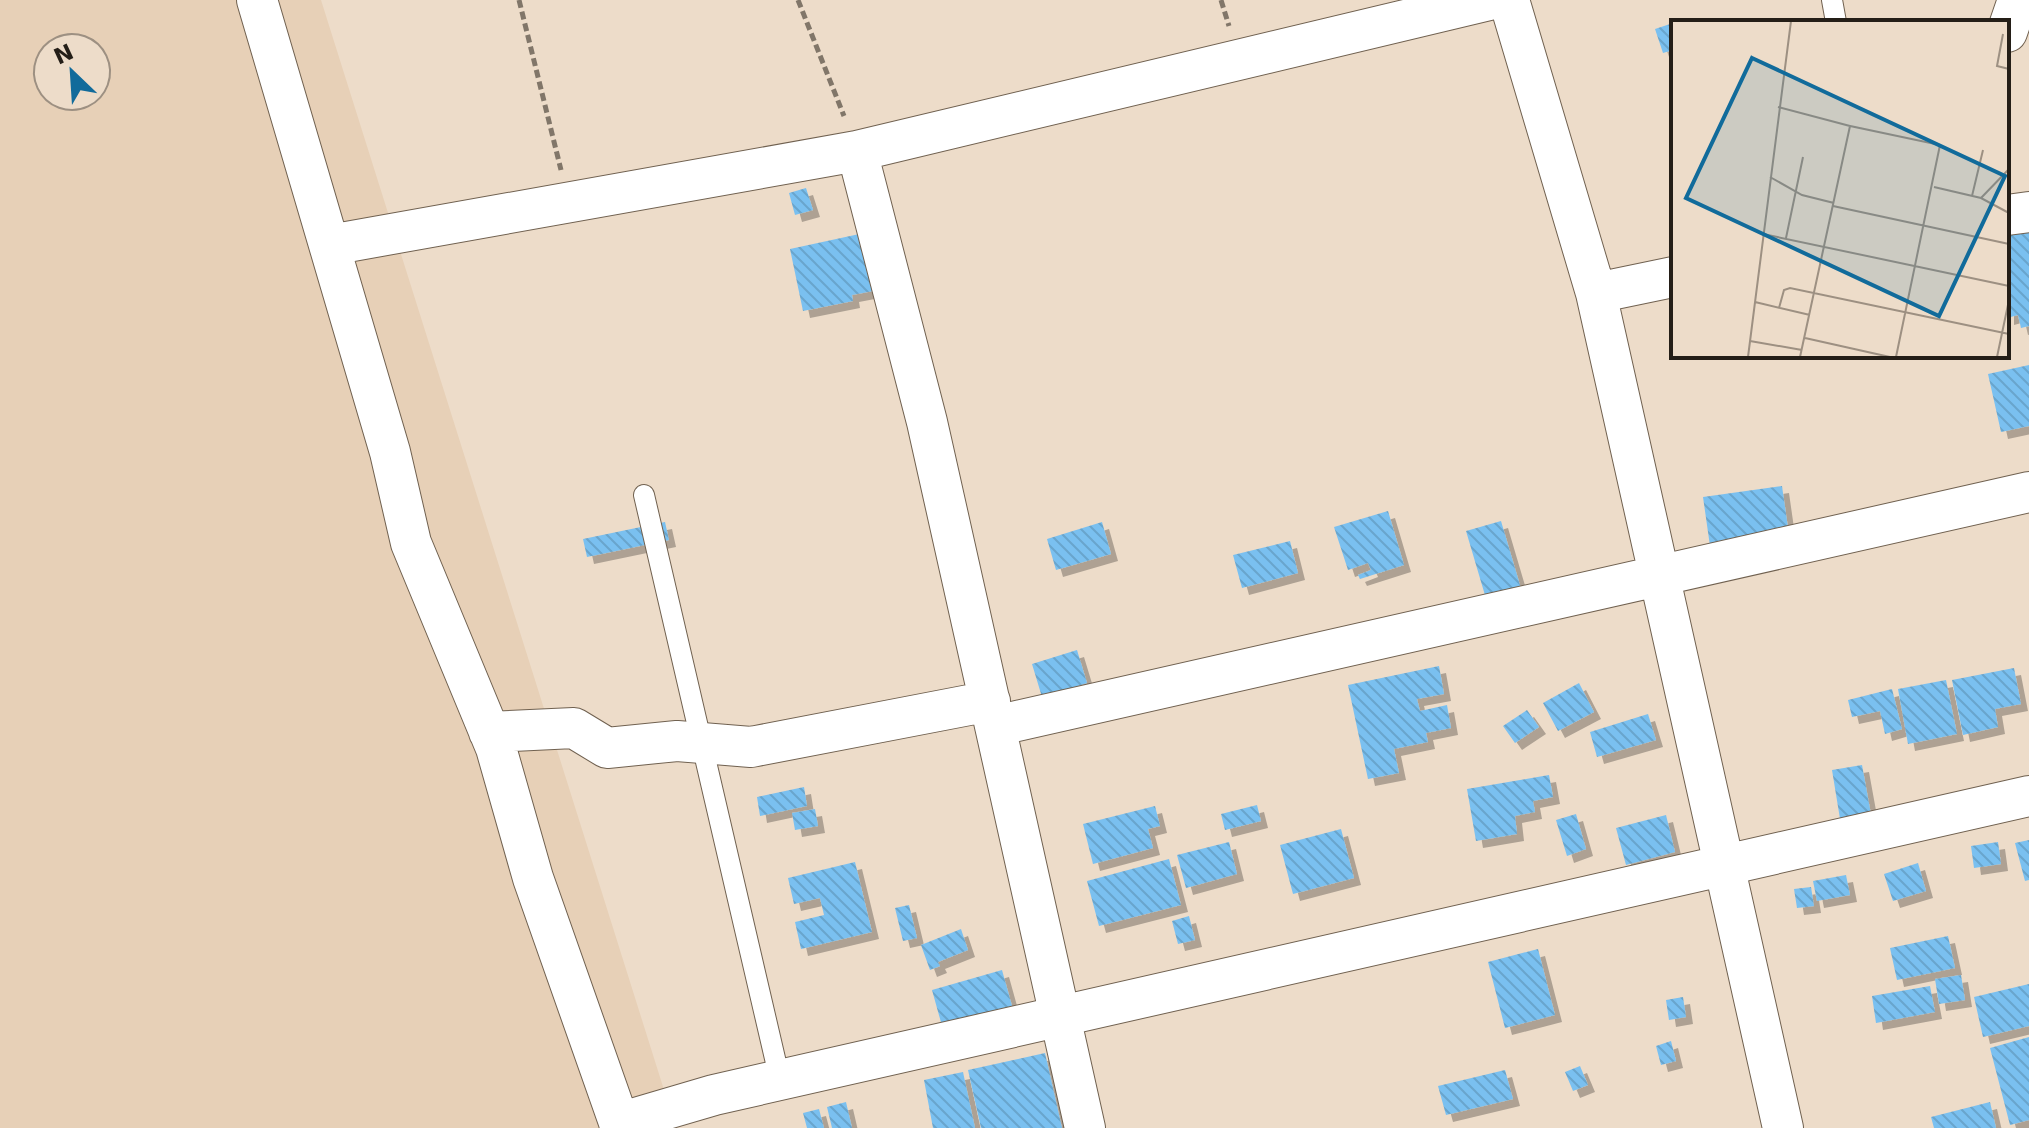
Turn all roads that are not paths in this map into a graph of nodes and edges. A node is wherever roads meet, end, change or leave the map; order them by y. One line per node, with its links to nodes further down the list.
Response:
1 (257, 0): 11 (street)
2 (1489, 0): 8 (street)
3 (1509, 0): 13 (street)
4 (1832, 0): 6 (lane)
5 (2018, 0): 7 (street)
6 (1836, 20)
7 (2009, 26)
8 (857, 151): 11 (street); 17 (street)
9 (2029, 212): 10 (street)
10 (2009, 215)
11 (330, 245): 18 (street)
12 (1671, 277): 13 (street)
13 (1596, 293): 16 (street)
14 (2029, 492): 16 (street)
15 (644, 495): 19 (lane)
16 (1659, 576): 17 (street); 21 (street)
17 (992, 714): 19 (street); 22 (street)
18 (489, 732): 19 (street); 24 (street)
19 (704, 743): 23 (lane)
20 (2029, 796): 21 (street)
21 (1724, 865): 22 (street); 26 (street)
22 (1060, 1016): 23 (street); 25 (street)
23 (780, 1080): 24 (street)
24 (620, 1126)
25 (1085, 1128)
26 (1783, 1128)

